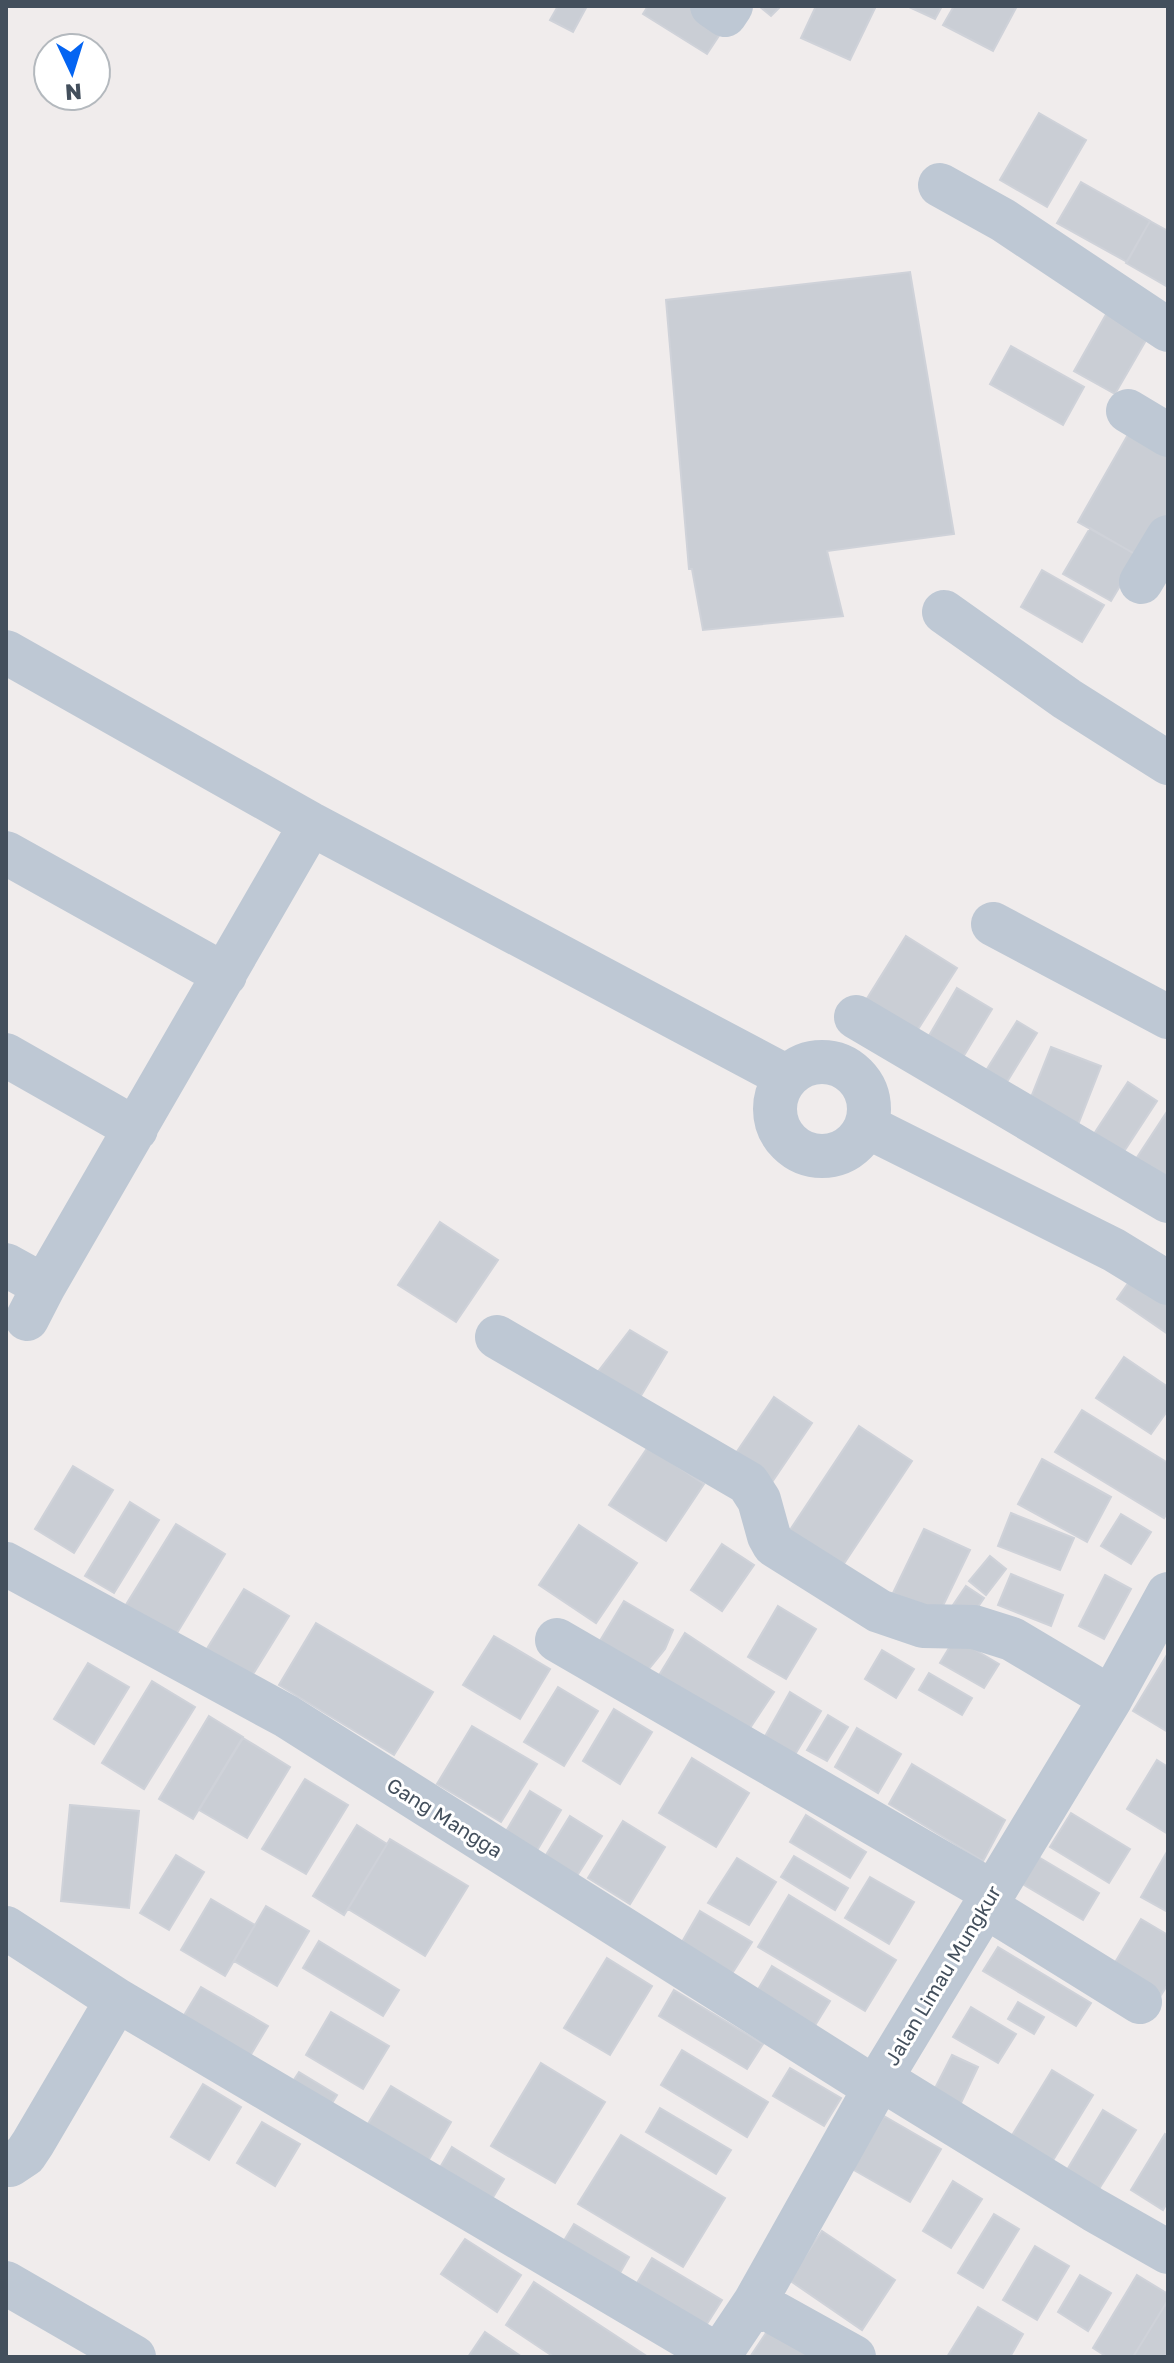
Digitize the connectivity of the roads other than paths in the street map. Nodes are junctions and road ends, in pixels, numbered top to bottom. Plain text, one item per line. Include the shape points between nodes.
1 (712, 6) edge
2 (731, 6) edge
3 (940, 185) dead end
4 (1168, 330) edge
5 (1128, 411) dead end
6 (1168, 435) edge
7 (1168, 537) edge
8 (1141, 582) dead end
9 (944, 612) dead end
10 (6, 652) edge
11 (1168, 763) edge
12 (311, 824) junction
13 (6, 853) edge
14 (993, 924) dead end
15 (225, 975) junction
16 (856, 1017) dead end
17 (1168, 1017) edge
18 (6, 1055) edge
19 (787, 1077) junction
20 (866, 1126) junction
21 (136, 1129) junction
22 (1168, 1201) edge
23 (6, 1265) edge
24 (1168, 1283) edge
25 (497, 1337) dead end
26 (6, 1564) edge
27 (1168, 1595) edge
28 (557, 1640) dead end
29 (1111, 1698) junction
30 (988, 1899) junction
31 (6, 1928) edge
32 (117, 2000) junction
33 (1140, 2002) dead end
34 (878, 2083) junction
35 (6, 2165) edge
36 (1168, 2252) edge
37 (6, 2283) edge
38 (755, 2302) junction
39 (719, 2356) edge
40 (134, 2357) edge
41 (854, 2357) edge

1 - 2 street via 725,15
3 - 4 street via 1003,220
5 - 6 street
7 - 8 street
9 - 11 street
10 - 12 street
12 - 15 street
12 - 19 street
13 - 15 street
14 - 17 street
15 - 21 street
16 - 22 street
18 - 21 street
19 - 20 street via 816,1062 847,1068 868,1094
19 - 20 street via 778,1090 775,1115 784,1138 796,1149 812,1155 845,1150
20 - 24 street via 1114,1250
21 - 23 street via 36,1303
25 - 29 street via 748,1483 774,1545 879,1611 923,1626 974,1627 1012,1639
26 - 34 street, Gang Mangga via 286,1716
27 - 29 street, Jalan Limau Mungkur
28 - 30 street
29 - 30 street, Jalan Limau Mungkur
30 - 33 street
30 - 34 street, Jalan Limau Mungkur
31 - 32 street
32 - 35 street via 25,2155
32 - 39 street
34 - 36 street, Gang Mangga
34 - 38 street, Jalan Limau Mungkur
37 - 40 street
38 - 39 street, Jalan Limau Mungkur
38 - 41 street

